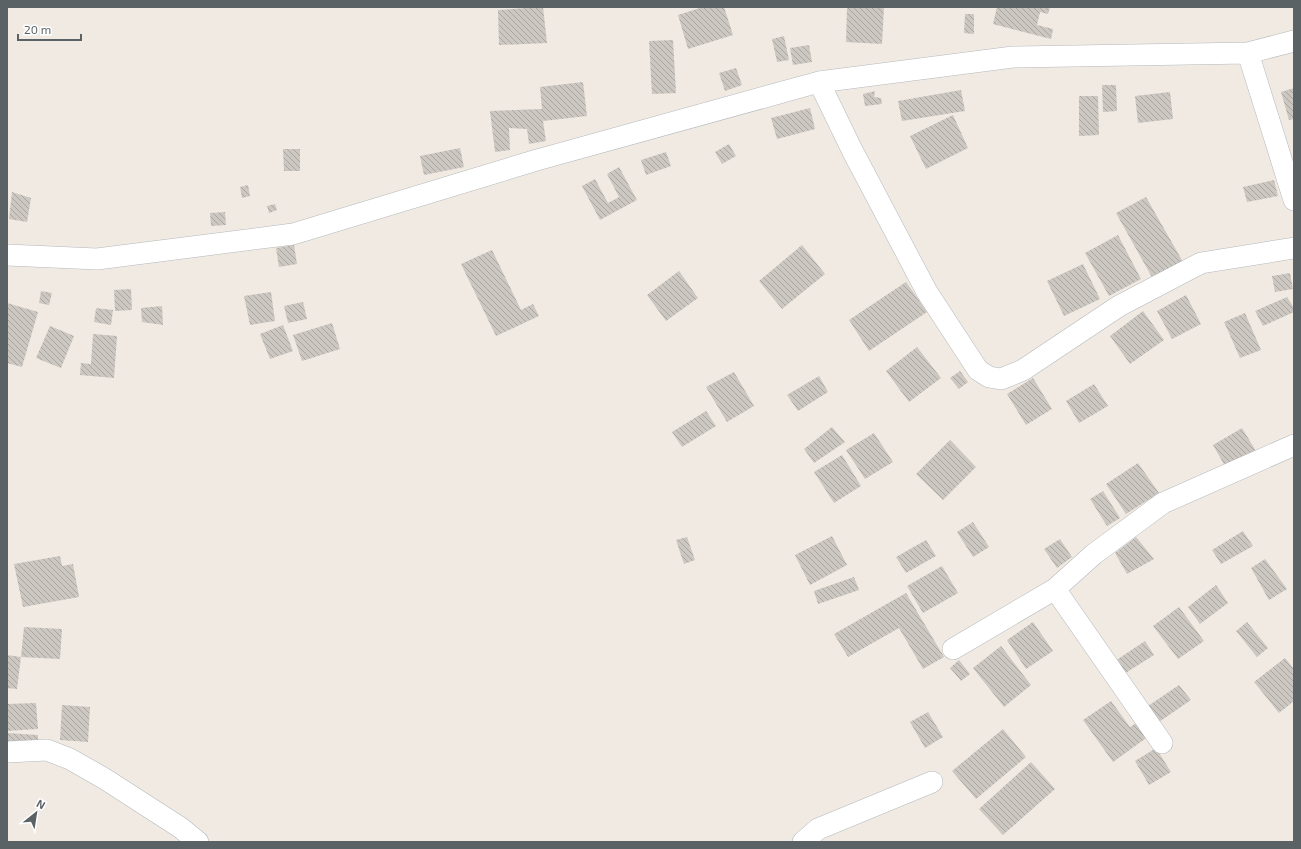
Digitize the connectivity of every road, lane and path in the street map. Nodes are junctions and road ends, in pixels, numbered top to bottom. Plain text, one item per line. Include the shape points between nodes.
1 (1294, 41) edge
2 (1248, 53) junction
3 (819, 82) junction
4 (1294, 200) edge
5 (1294, 248) edge
6 (7, 255) edge
7 (1294, 445) edge
8 (1055, 589) junction
9 (953, 649) dead end
10 (1162, 743) dead end
11 (7, 752) edge
12 (932, 782) dead end
13 (198, 842) edge
14 (803, 842) edge

1 - 2 street
2 - 3 street via 1013,57
2 - 4 street
3 - 5 street via 927,292 978,370 989,376 1001,379 1023,370 1119,306 1201,263
3 - 6 street via 537,160 293,234 97,259
7 - 8 street via 1162,503 1094,554
8 - 9 street
8 - 10 street
11 - 13 street via 47,750 70,760 105,779 175,824
12 - 14 street via 818,829

